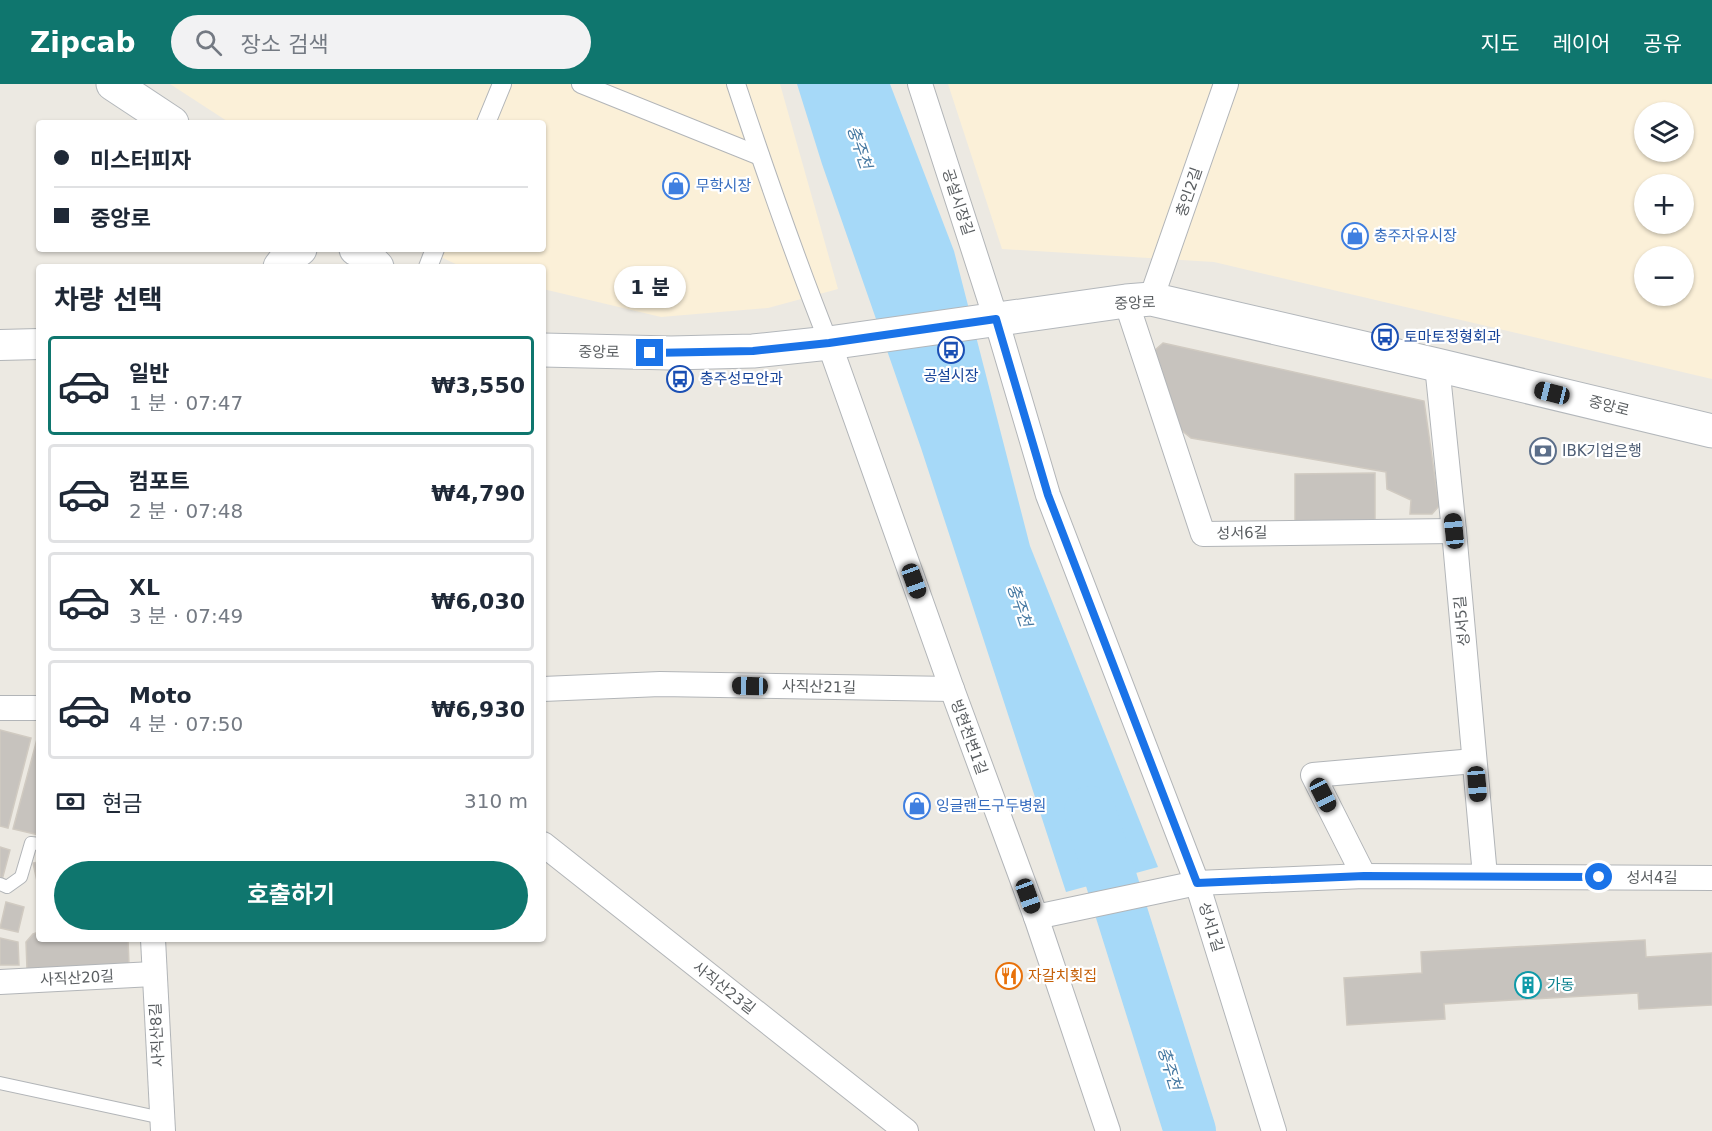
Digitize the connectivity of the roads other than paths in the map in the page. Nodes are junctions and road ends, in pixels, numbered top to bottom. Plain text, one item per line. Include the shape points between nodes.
1 (113, 84) edge
2 (502, 84) edge
3 (581, 84) edge
4 (736, 84) edge
5 (920, 84) edge
6 (1226, 84) edge
7 (167, 120) edge
8 (487, 120) edge
9 (760, 156) junction
10 (296, 252) edge
11 (282, 264) edge
12 (1139, 300) junction
13 (987, 320) junction
14 (841, 341) junction
15 (36, 344) edge
16 (0, 345) edge
17 (546, 350) edge
18 (1437, 365) junction
19 (1712, 431) edge
20 (1454, 531) junction
21 (546, 689) edge
22 (952, 689) junction
23 (0, 708) edge
24 (36, 708) edge
25 (1474, 761) junction
26 (36, 844) edge
27 (546, 846) edge
28 (1364, 876) junction
29 (1485, 876) junction
30 (1712, 878) edge
31 (1197, 883) junction
32 (0, 884) edge
33 (1036, 917) junction
34 (153, 942) edge
35 (153, 974) junction
36 (0, 982) edge
37 (0, 1083) edge
38 (163, 1124) edge
39 (906, 1131) edge
40 (1108, 1131) edge
41 (1274, 1131) edge

1 - 7 main road
2 - 8 street
3 - 9 street
4 - 9 street
5 - 13 street, 공설시장길
6 - 12 street, 충인2길
9 - 14 street via 811,297
10 - 11 main road
12 - 13 main road, 중앙로
12 - 18 main road, 중앙로
12 - 20 street, 성서6길 via 1203,534
13 - 14 main road, 중앙로
13 - 31 street, 성서1길 via 1048,495
14 - 17 main road, 중앙로 via 753,351
14 - 22 street, 빙현천변1길
15 - 16 street
18 - 19 main road, 중앙로
18 - 20 street, 성서5길
20 - 25 street, 성서5길
21 - 22 street, 사직산21길 via 660,684
22 - 33 street, 빙현천변1길
23 - 24 street
25 - 28 street via 1312,775
25 - 29 street, 성서5길
26 - 32 lane via 31,843 21,877 7,887
27 - 39 street, 사직산23길
28 - 29 street, 성서4길
28 - 31 street, 성서4길
29 - 30 street, 성서4길
31 - 33 street, 성서4길
31 - 41 street, 성서1길
33 - 40 street, 빙현천변1길
34 - 35 street, 사직산8길
35 - 36 street, 사직산20길
35 - 38 street, 사직산8길
37 - 38 lane

